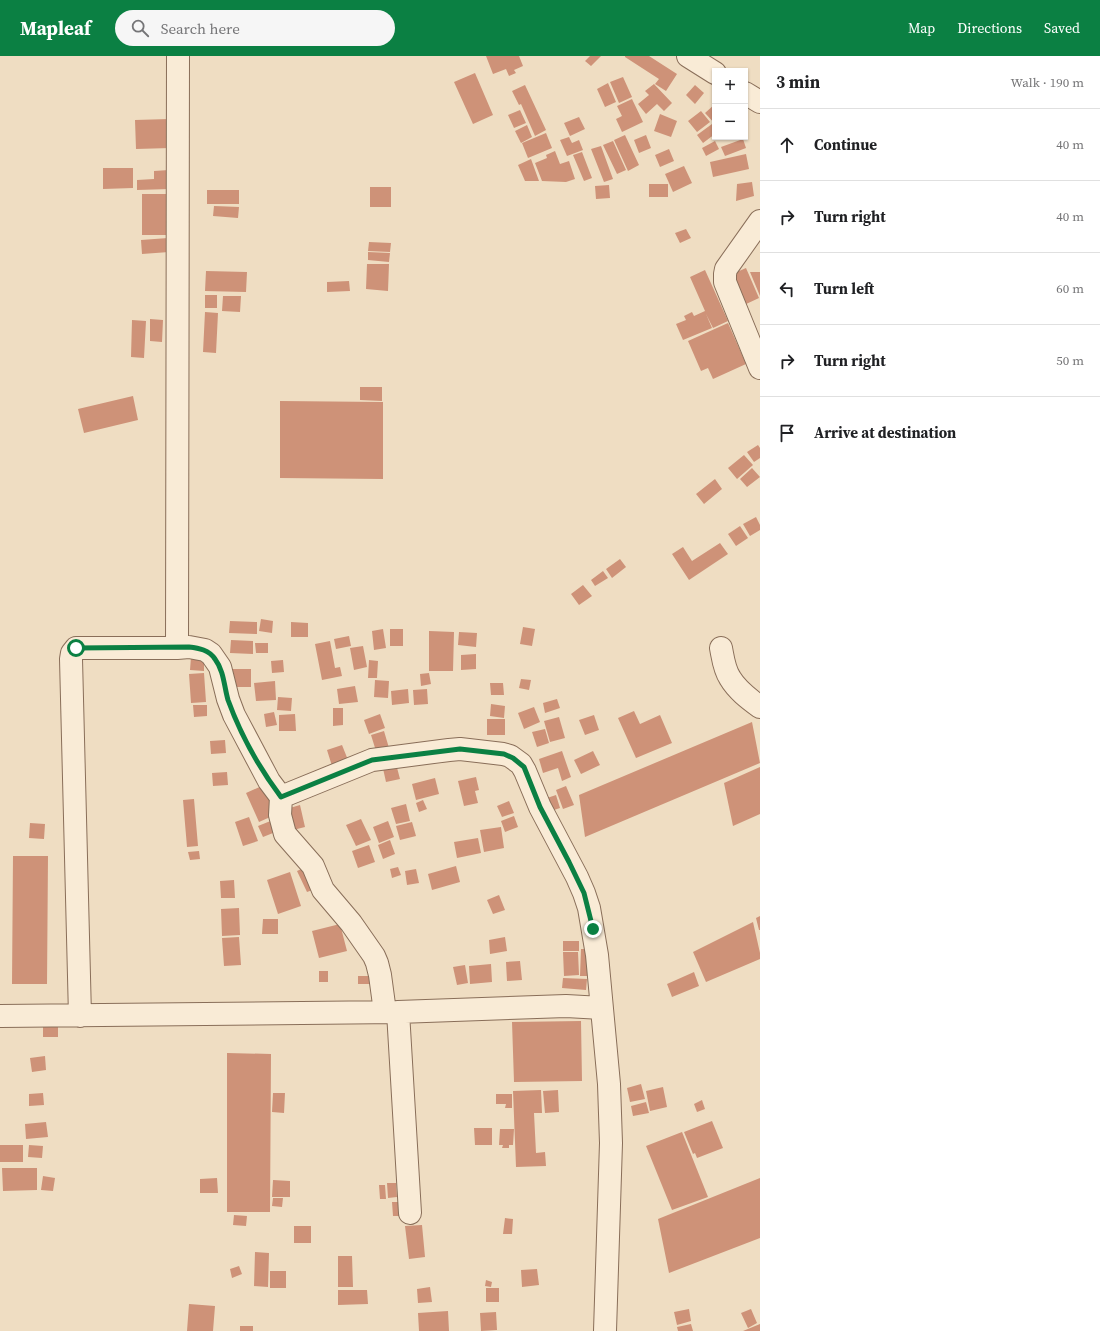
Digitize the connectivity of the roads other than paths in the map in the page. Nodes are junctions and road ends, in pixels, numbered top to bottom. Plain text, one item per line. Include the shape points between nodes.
1 (178, 56) edge
2 (688, 56) edge
3 (712, 71) edge
4 (748, 95) edge
5 (760, 102) edge
6 (760, 221) edge
7 (760, 368) edge
8 (177, 648) junction
9 (721, 648) dead end
10 (760, 707) edge
11 (281, 797) junction
12 (602, 1008) junction
13 (391, 1012) junction
14 (0, 1016) edge
15 (80, 1016) junction
16 (410, 1213) dead end
17 (605, 1331) edge

1 - 8 street
2 - 3 street
4 - 5 street
6 - 7 street via 726,269 724,278
8 - 11 street via 199,648 215,659 220,667 234,715 262,770
8 - 15 street via 76,648 72,653
9 - 10 street via 730,678 742,693
11 - 12 street via 372,760 460,749 504,754 513,758 524,767 540,807 584,893 597,955
11 - 13 street via 280,815 285,834 313,866 324,890 374,956
12 - 13 street via 566,1006
12 - 17 street via 611,1143
13 - 15 street
13 - 16 street
14 - 15 street

